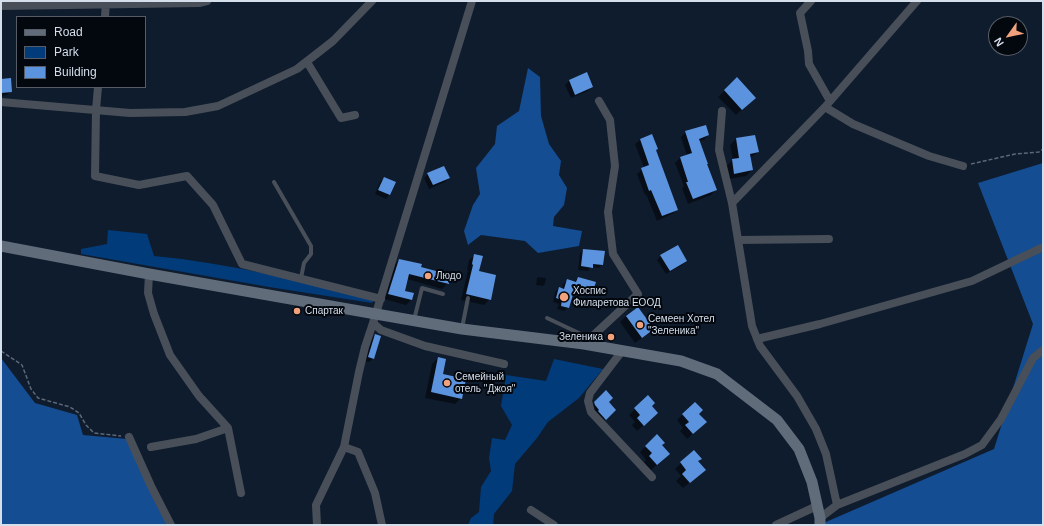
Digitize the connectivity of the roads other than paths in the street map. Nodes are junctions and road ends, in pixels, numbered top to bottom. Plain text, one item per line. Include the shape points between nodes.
1 (207, 1) edge
2 (372, 1) edge
3 (472, 1) edge
4 (811, 1) edge
5 (917, 1) edge
6 (106, 3) edge
7 (1, 6) edge
8 (105, 16) edge
9 (306, 62) junction
10 (98, 88) edge
11 (599, 101) dead end
12 (1, 102) edge
13 (828, 104) junction
14 (96, 110) junction
15 (722, 111) dead end
16 (355, 115) dead end
17 (963, 166) road end
18 (274, 182) dead end
19 (732, 203) junction
20 (738, 240) junction
21 (829, 240) dead end
22 (1, 246) edge
23 (1043, 247) edge
24 (149, 274) junction
25 (302, 278) junction
26 (443, 294) dead end
27 (468, 298) dead end
28 (380, 299) junction
29 (375, 318) junction
30 (547, 318) dead end
31 (414, 320) junction
32 (462, 329) junction
33 (757, 339) junction
34 (584, 344) junction
35 (622, 350) junction
36 (1043, 350) edge
37 (504, 364) dead end
38 (228, 428) junction
39 (129, 437) road end
40 (151, 447) dead end
41 (344, 447) junction
42 (652, 477) dead end
43 (241, 493) dead end
44 (837, 505) junction
45 (817, 506) junction
46 (531, 510) dead end
47 (820, 521) edge
48 (171, 525) edge
49 (317, 525) edge
50 (382, 525) edge
51 (554, 525) edge
52 (776, 525) edge

1 - 6 street
2 - 9 street via 333,41
3 - 28 street
4 - 13 street via 800,13 809,64
5 - 13 street
6 - 7 street
6 - 8 street
9 - 14 street via 297,69 218,106 184,112 130,113
9 - 16 street via 341,118
10 - 14 street
11 - 34 street via 610,120 615,166 608,212 613,254 638,294
12 - 14 street
13 - 17 street via 853,124 929,156
13 - 19 street
14 - 25 street via 95,176 139,185 186,176 213,205 242,264
15 - 19 street via 719,150
18 - 25 lane via 311,246 311,254 304,263
19 - 20 street
20 - 21 street
20 - 33 street via 752,326
22 - 24 main road
23 - 33 street via 972,281
24 - 29 main road
24 - 38 street via 148,293 170,355 199,396
25 - 28 street
26 - 31 lane via 422,288
27 - 32 lane
28 - 29 street
29 - 31 main road
29 - 37 street via 381,330 425,346
29 - 41 street via 364,347
30 - 34 lane via 581,334
31 - 32 main road
32 - 34 main road
33 - 44 street via 797,396 816,429 826,454
34 - 35 main road
35 - 42 street via 590,393 588,401 591,412
35 - 45 main road via 681,361 717,374 777,420 799,449 812,482
36 - 44 street via 1033,358 1001,419 982,445
38 - 40 street via 196,439
38 - 43 street
39 - 48 street
41 - 49 street via 316,505
41 - 50 street via 358,452 374,493
44 - 47 street
45 - 47 main road
45 - 52 street
46 - 51 street

